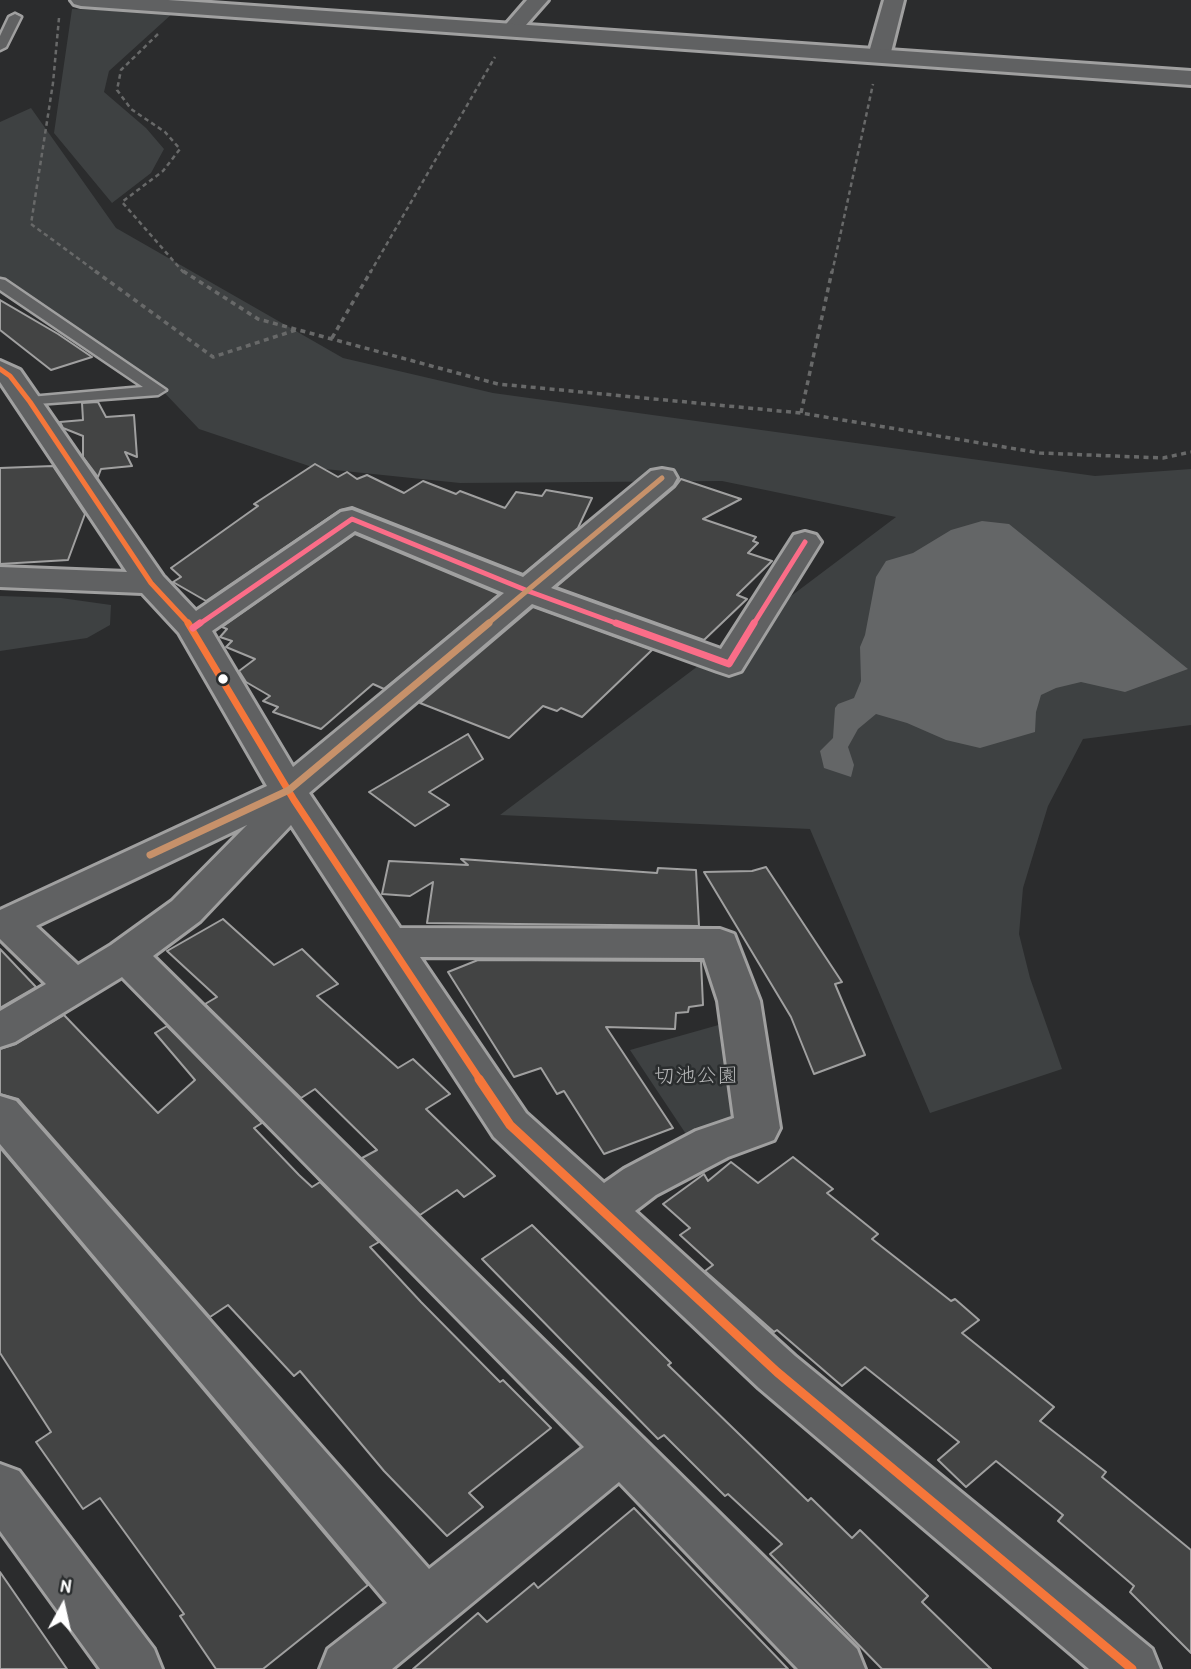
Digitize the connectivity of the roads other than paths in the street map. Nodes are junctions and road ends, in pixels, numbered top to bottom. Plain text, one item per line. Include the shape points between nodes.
1 (81, 0) edge
2 (538, 0) edge
3 (894, 0) edge
4 (118, 1) edge
5 (15, 17) dead end
6 (511, 30) junction
7 (0, 47) edge
8 (879, 56) junction
9 (1191, 78) edge
10 (0, 283) edge
11 (0, 369) edge
12 (15, 403) edge
13 (662, 478) dead end
14 (804, 542) dead end
15 (0, 577) edge
16 (150, 583) junction
17 (528, 591) junction
18 (193, 628) junction
19 (291, 795) junction
20 (390, 942) junction
21 (127, 956) junction
22 (75, 987) junction
23 (0, 1031) edge
24 (0, 1113) edge
25 (601, 1211) junction
26 (621, 1449) junction
27 (0, 1488) edge
28 (425, 1606) junction
29 (134, 1669) edge
30 (348, 1669) edge
31 (837, 1669) edge
32 (1132, 1669) edge

1 - 4 street
2 - 6 street
3 - 8 street
4 - 6 street
5 - 7 lane
6 - 8 street
8 - 9 street
10 - 12 lane via 158,390
11 - 12 street via 10,376
12 - 16 street
13 - 17 street
14 - 17 street via 729,664
15 - 16 street
16 - 18 street
17 - 18 street via 352,519
17 - 19 street
18 - 19 street
19 - 20 street
19 - 21 street via 186,911
19 - 22 street via 8,923
20 - 25 street via 510,1125
20 - 25 street via 720,944 739,1001 758,1128 712,1144 640,1182
21 - 22 street
21 - 26 street
22 - 23 street
24 - 28 street
25 - 32 street via 777,1372
26 - 28 street
26 - 31 street
27 - 29 street
28 - 30 street

